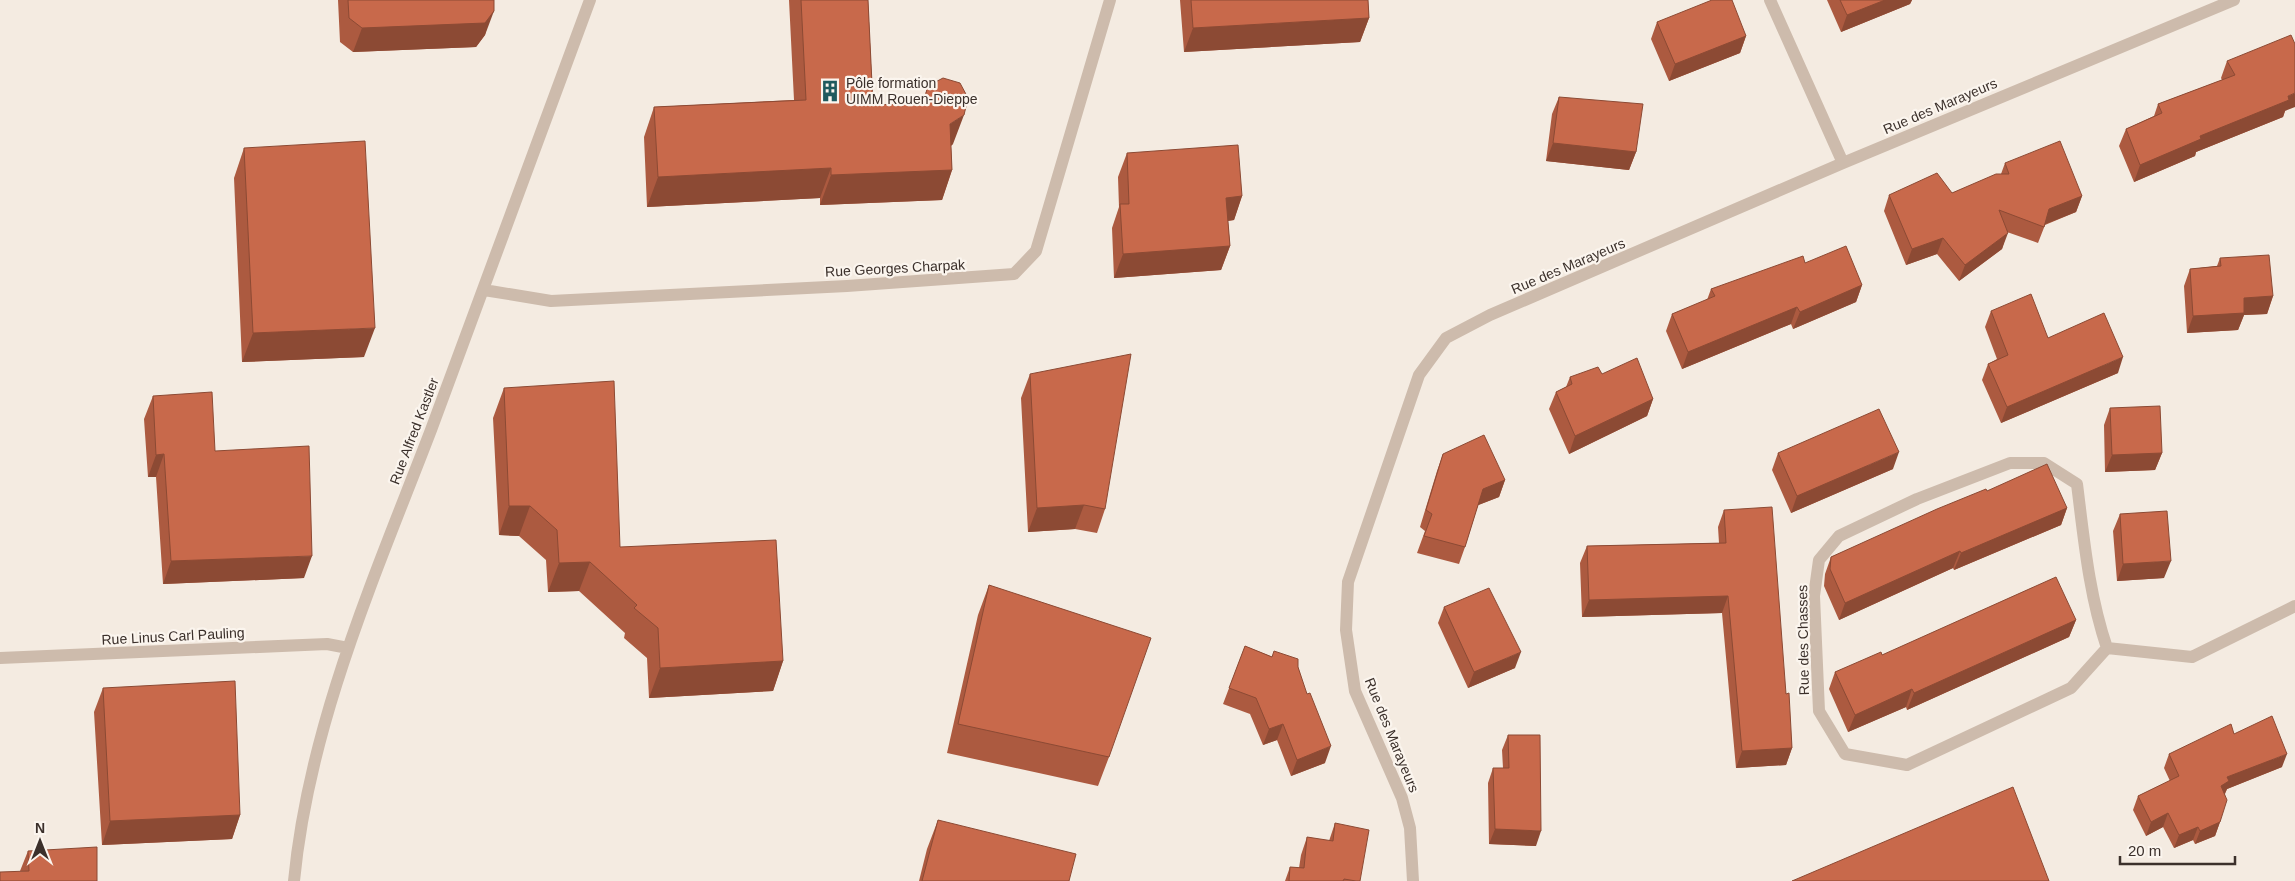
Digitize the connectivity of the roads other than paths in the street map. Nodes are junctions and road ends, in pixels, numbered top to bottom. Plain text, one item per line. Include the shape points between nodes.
1 (590, 0) edge
2 (1110, 0) edge
3 (1770, 0) edge
4 (2234, 0) edge
5 (1843, 163) junction
6 (484, 290) junction
7 (2295, 606) edge
8 (348, 648) junction
9 (2107, 648) junction
10 (0, 658) edge
11 (294, 881) edge
12 (1413, 881) edge

1 - 6 street, Rue Alfred Kastler
2 - 6 street, Rue Georges Charpak via 1036,250 1014,274 551,301
3 - 5 street
4 - 5 street, Rue des Marayeurs
5 - 12 street, Rue des Marayeurs via 1490,315 1446,338 1419,375 1348,582 1346,630 1355,691 1404,805 1410,828
6 - 8 street, Rue Alfred Kastler
7 - 9 street via 2192,657
8 - 10 street, Rue Linus Carl Pauling via 327,644
8 - 11 street, Rue Alfred Kastler via 307,790
9 - 9 street, Rue des Chasses via 2091,590 2077,484 2044,463 2010,463 1917,499 1839,536 1819,560 1814,596 1820,711 1845,754 1907,765 2071,688

